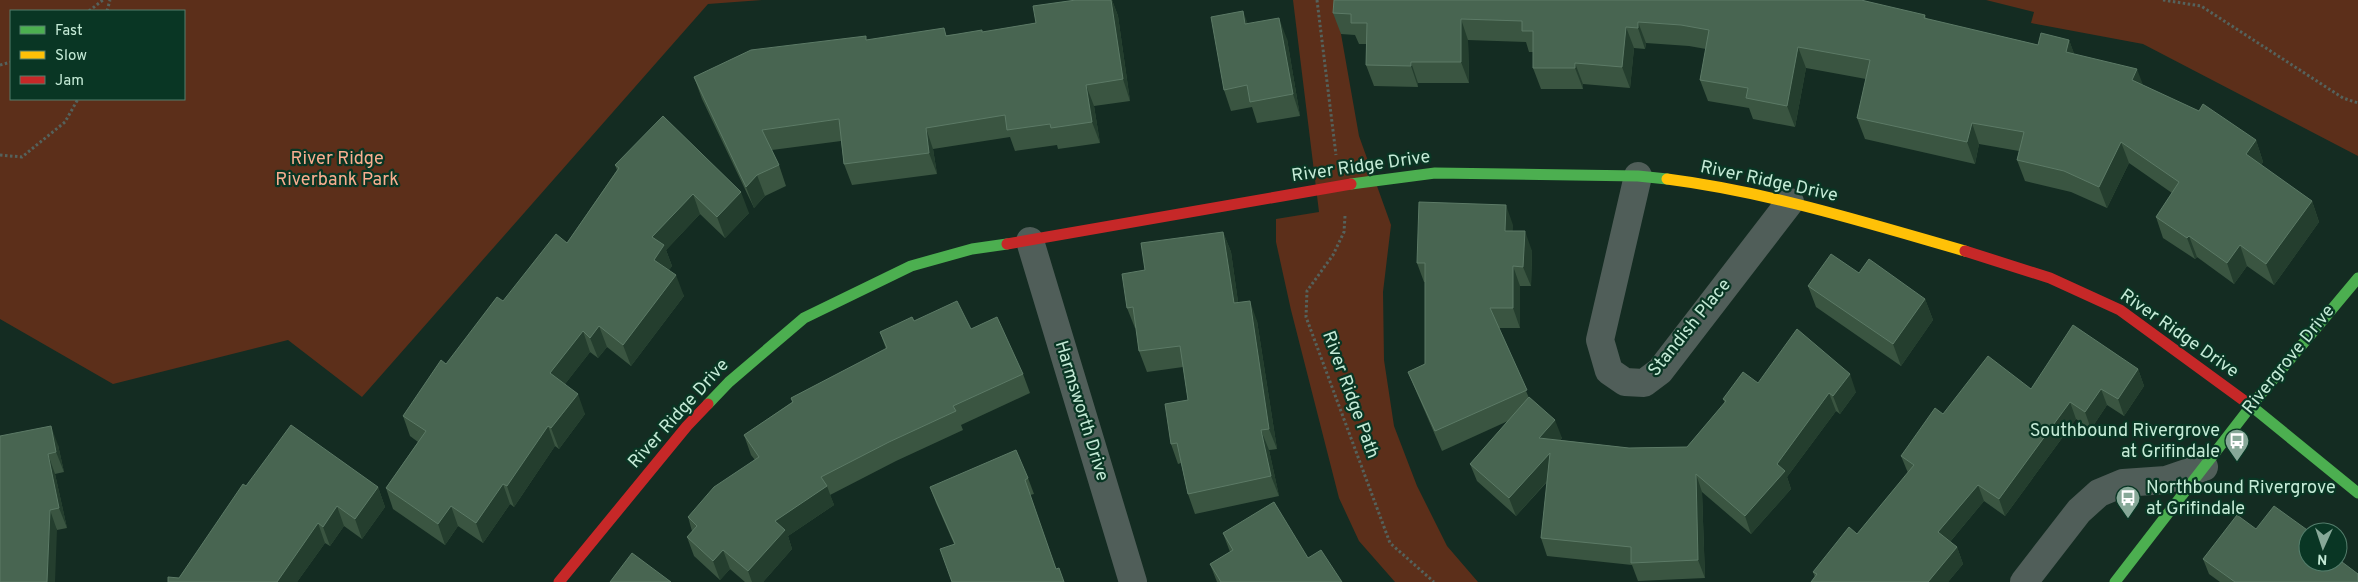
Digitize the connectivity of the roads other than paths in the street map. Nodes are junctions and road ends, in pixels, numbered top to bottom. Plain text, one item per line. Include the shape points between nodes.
1 (1638, 176) junction
2 (1790, 202) junction
3 (1030, 241) junction
4 (2358, 278) edge
5 (2251, 406) junction
6 (2204, 467) junction
7 (2358, 493) edge
8 (559, 582) edge
9 (1133, 582) edge
10 (2024, 582) edge
11 (2115, 582) edge

1 - 2 street, River Ridge Drive via 1713,186
1 - 2 street, Standish Place via 1600,340 1609,371 1625,382 1644,383 1660,371
1 - 3 street, River Ridge Drive via 1435,173 1350,184
2 - 5 street, River Ridge Drive via 1985,256 2050,278 2120,310
3 - 8 street, River Ridge Drive via 972,249 911,266 804,318 729,382 687,426
3 - 9 street, Harmsworth Drive
4 - 5 street, Rivergrove Drive
5 - 6 street, Rivergrove Drive
5 - 7 street, River Ridge Drive
6 - 10 street via 2166,480 2123,483 2099,493 2079,511
6 - 11 street, Rivergrove Drive

